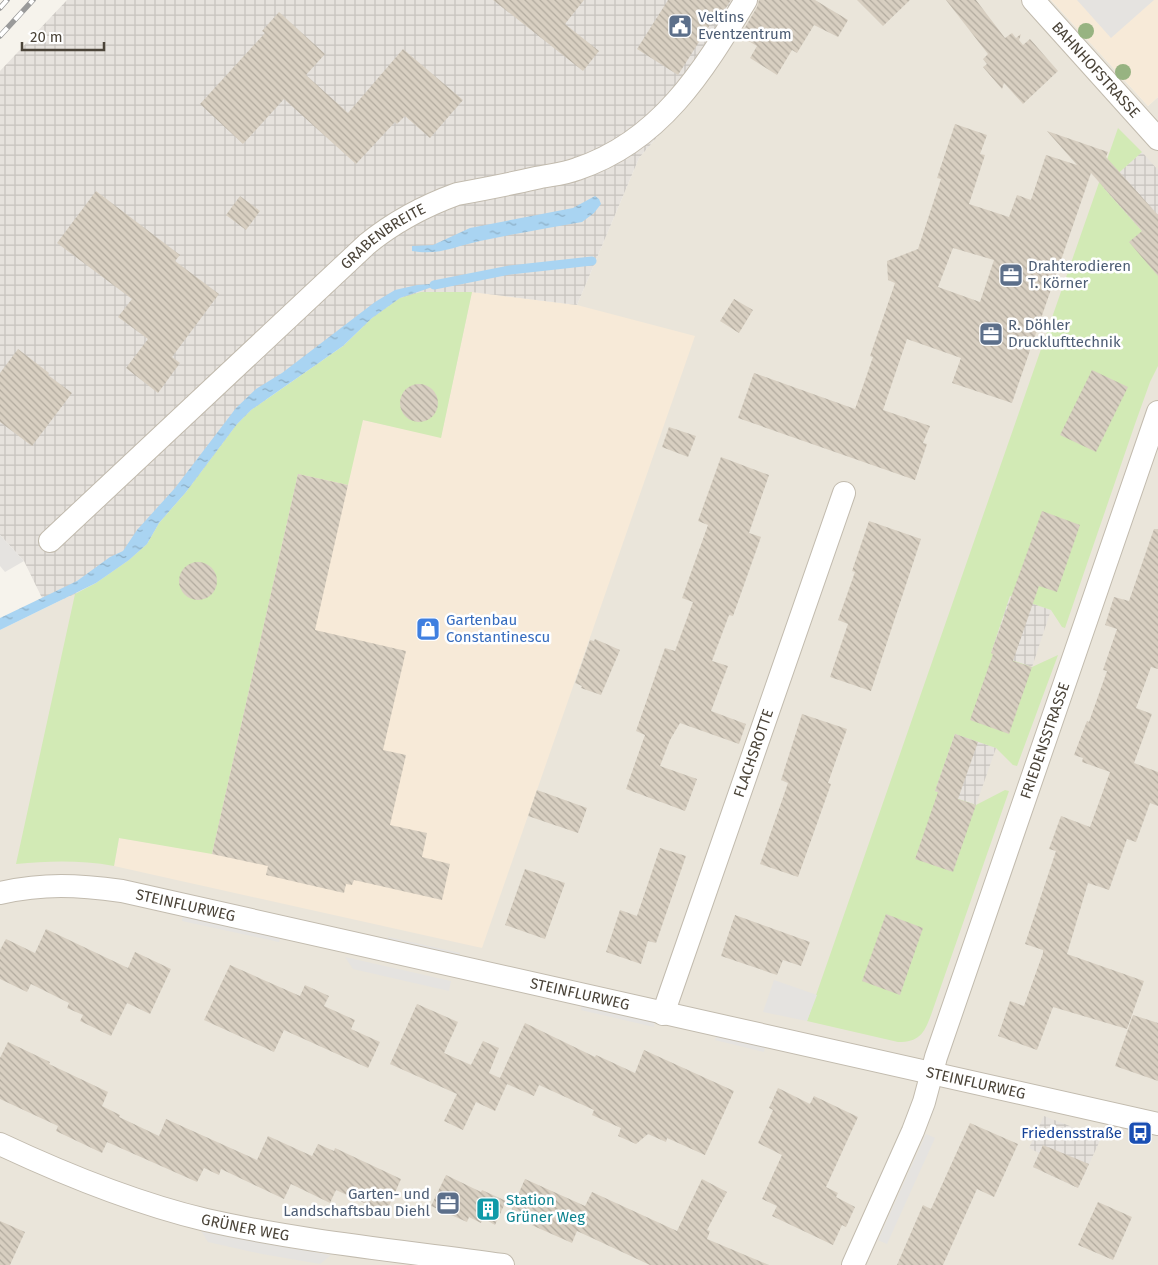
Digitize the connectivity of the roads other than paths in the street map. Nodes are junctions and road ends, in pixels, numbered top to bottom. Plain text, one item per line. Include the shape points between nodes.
1 (746, 0) edge
2 (1033, 0) edge
3 (1158, 139) edge
4 (1158, 412) edge
5 (844, 493) dead end
6 (50, 540) dead end
7 (0, 893) edge
8 (663, 1014) junction
9 (932, 1073) junction
10 (1158, 1124) edge
11 (0, 1144) edge
12 (503, 1265) edge
13 (853, 1265) edge

1 - 6 street, GRABENBREITE via 688,88 639,136 618,151 576,170 458,194 394,223 367,244
2 - 3 street, BAHNHOFSTRASSE
4 - 9 street, FRIEDENSSTRASSE
5 - 8 street, FLACHSROTTE
7 - 8 street, STEINFLURWEG via 50,885 122,891
8 - 9 street, STEINFLURWEG
9 - 10 street, STEINFLURWEG
9 - 13 street, FRIEDENSSTRASSE via 913,1131
11 - 12 street, GRÜNER WEG via 92,1184 204,1219 266,1232

